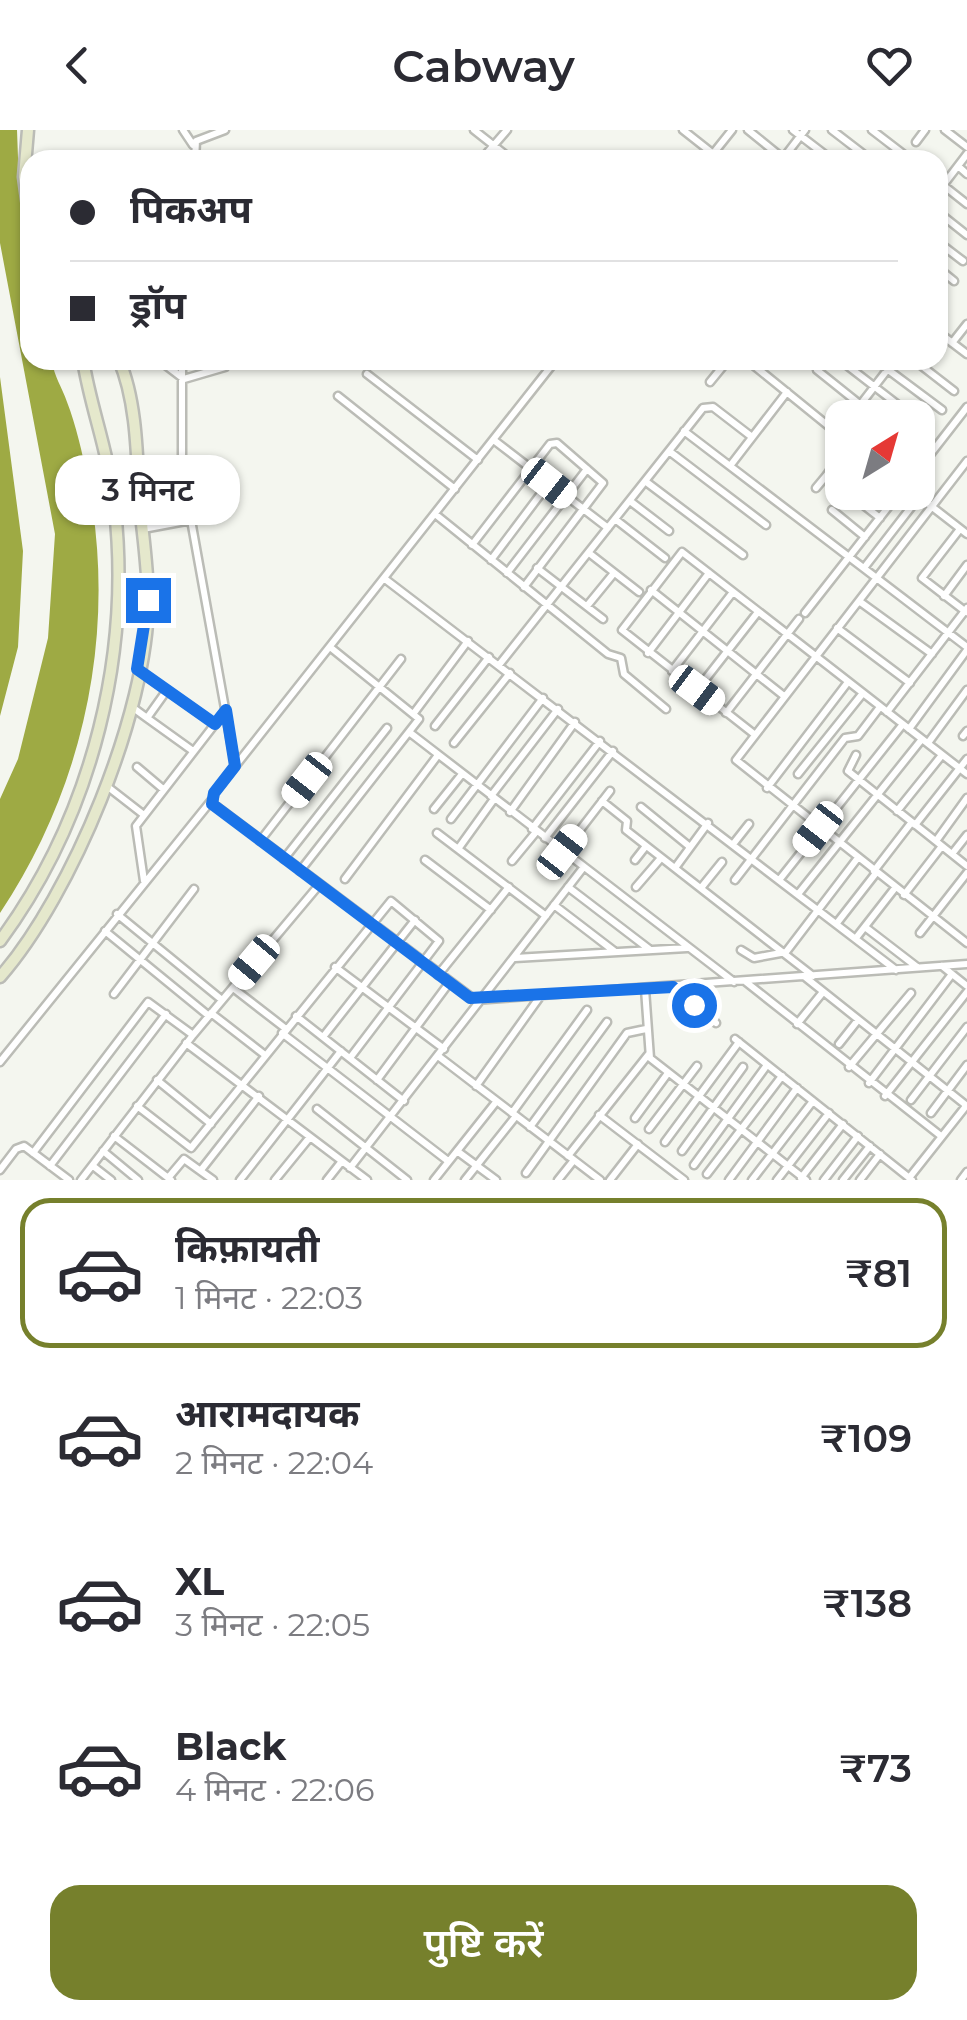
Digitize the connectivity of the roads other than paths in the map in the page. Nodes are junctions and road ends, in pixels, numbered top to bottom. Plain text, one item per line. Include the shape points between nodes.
1 (183, 130) edge
2 (226, 130) edge
3 (474, 130) edge
4 (507, 130) edge
5 (683, 130) edge
6 (732, 130) edge
7 (748, 130) edge
8 (794, 130) edge
9 (832, 130) edge
10 (872, 130) edge
11 (925, 130) edge
12 (945, 130) edge
13 (758, 133) edge
14 (803, 133) edge
15 (916, 142) dead end
16 (193, 144) junction
17 (494, 146) junction
18 (194, 150) edge
19 (491, 150) edge
20 (499, 150) edge
21 (704, 150) edge
22 (716, 150) edge
23 (853, 150) edge
24 (898, 150) edge
25 (967, 151) edge
26 (958, 166) junction
27 (967, 174) edge
28 (948, 177) edge
29 (948, 250) edge
30 (962, 261) dead end
31 (948, 276) edge
32 (954, 281) dead end
33 (967, 324) edge
34 (948, 340) edge
35 (952, 343) junction
36 (967, 354) edge
37 (85, 370) edge
38 (122, 370) edge
39 (172, 370) edge
40 (183, 370) edge
41 (215, 370) edge
42 (548, 370) edge
43 (720, 370) edge
44 (760, 370) edge
45 (817, 370) dead end
46 (853, 370) edge
47 (887, 370) joint
48 (927, 370) edge
49 (367, 374) dead end
50 (184, 379) junction
51 (710, 382) dead end
52 (874, 386) junction
53 (954, 391) dead end
54 (787, 392) junction
55 (338, 396) dead end
56 (855, 400) edge
57 (863, 400) edge
58 (892, 400) edge
59 (967, 407) edge
60 (942, 410) dead end
61 (825, 420) edge
62 (684, 432) junction
63 (752, 436) junction
64 (494, 441) junction
65 (935, 448) edge
66 (669, 451) junction
67 (478, 460) junction
68 (967, 461) edge
69 (730, 466) junction
70 (587, 468) junction
71 (531, 469) junction
72 (825, 477) edge
73 (646, 481) junction
74 (549, 483) junction
75 (816, 488) dead end
76 (454, 489) junction
77 (566, 496) junction
78 (630, 500) junction
79 (935, 502) edge
80 (935, 508) edge
81 (584, 510) junction
82 (832, 510) dead end
83 (870, 510) edge
84 (886, 510) edge
85 (905, 510) edge
86 (929, 510) edge
87 (434, 514) junction
88 (880, 518) junction
89 (615, 519) junction
90 (191, 520) junction
91 (766, 525) dead end
92 (608, 528) junction
93 (143, 529) junction
94 (669, 530) dead end
95 (964, 531) edge
96 (865, 537) junction
97 (472, 545) junction
98 (588, 553) junction
99 (743, 555) dead end
100 (850, 556) junction
101 (665, 558) dead end
102 (491, 560) junction
103 (967, 565) edge
104 (538, 568) junction
105 (864, 568) junction
106 (709, 573) junction
107 (507, 574) junction
108 (614, 574) junction
109 (876, 578) junction
110 (385, 579) junction
111 (562, 586) junction
112 (524, 587) junction
113 (651, 590) junction
114 (639, 592) dead end
115 (733, 592) junction
116 (944, 596) junction
117 (859, 600) junction
118 (547, 605) junction
119 (587, 606) junction
120 (966, 611) edge
121 (680, 612) junction
122 (758, 612) junction
123 (603, 619) dead end
124 (837, 628) junction
125 (702, 631) junction
126 (949, 633) junction
127 (787, 634) junction
128 (468, 641) junction
129 (330, 647) junction
130 (967, 648) edge
131 (728, 651) junction
132 (648, 653) junction
133 (932, 654) junction
134 (489, 657) junction
135 (815, 657) junction
136 (400, 660) dead end
137 (500, 665) junction
138 (137, 669) junction
139 (672, 671) junction
140 (510, 673) junction
141 (756, 674) junction
142 (848, 682) junction
143 (910, 683) junction
144 (380, 686) junction
145 (167, 690) junction
146 (697, 690) junction
147 (967, 690) edge
148 (863, 694) junction
149 (784, 696) junction
150 (543, 698) junction
151 (130, 705) junction
152 (558, 709) junction
153 (666, 709) dead end
154 (884, 709) junction
155 (226, 710) junction
156 (726, 712) junction
157 (414, 713) junction
158 (147, 718) junction
159 (575, 722) junction
160 (215, 724) junction
161 (436, 726) dead end
162 (906, 726) junction
163 (387, 728) dead end
164 (409, 732) junction
165 (754, 734) junction
166 (600, 741) junction
167 (925, 741) junction
168 (454, 743) dead end
169 (193, 751) junction
170 (613, 751) junction
171 (438, 755) junction
172 (856, 755) dead end
173 (942, 755) junction
174 (967, 760) edge
175 (235, 766) junction
176 (137, 767) dead end
177 (963, 771) edge
178 (462, 774) junction
179 (798, 774) dead end
180 (859, 780) junction
181 (477, 786) junction
182 (108, 787) junction
183 (766, 788) junction
184 (163, 789) junction
185 (610, 792) dead end
186 (879, 796) junction
187 (492, 798) junction
188 (967, 798) edge
189 (211, 801) junction
190 (602, 802) junction
191 (640, 807) dead end
192 (790, 807) junction
193 (434, 810) dead end
194 (896, 811) junction
195 (510, 812) junction
196 (144, 815) junction
197 (451, 819) dead end
198 (708, 823) junction
199 (748, 824) dead end
200 (913, 824) junction
201 (818, 829) junction
202 (534, 830) junction
203 (436, 833) dead end
204 (967, 835) edge
205 (545, 838) junction
206 (260, 841) junction
207 (734, 843) junction
208 (839, 844) junction
209 (939, 844) junction
210 (646, 846) junction
211 (690, 847) junction
212 (458, 849) junction
213 (562, 852) junction
214 (952, 854) junction
215 (752, 857) junction
216 (661, 858) junction
217 (284, 859) junction
218 (857, 859) junction
219 (425, 860) dead end
220 (636, 860) dead end
221 (512, 861) dead end
222 (722, 862) dead end
223 (583, 868) junction
224 (674, 868) junction
225 (967, 870) edge
226 (300, 871) junction
227 (875, 872) junction
228 (780, 879) junction
229 (345, 880) dead end
230 (735, 880) dead end
231 (144, 881) junction
232 (319, 886) junction
233 (568, 887) junction
234 (636, 887) dead end
235 (509, 888) junction
236 (702, 888) junction
237 (895, 888) junction
238 (194, 889) dead end
239 (798, 894) junction
240 (904, 895) junction
241 (554, 906) junction
242 (818, 909) junction
243 (491, 910) junction
244 (117, 914) junction
245 (546, 916) junction
246 (933, 916) junction
247 (415, 920) junction
248 (370, 922) junction
249 (837, 923) junction
250 (865, 927) junction
251 (104, 930) junction
252 (920, 933) dead end
253 (856, 938) junction
254 (965, 938) edge
255 (0, 942) edge
256 (152, 943) junction
257 (397, 943) junction
258 (689, 948) junction
259 (650, 950) junction
260 (742, 950) dead end
261 (615, 952) junction
262 (786, 952) junction
263 (513, 958) junction
264 (140, 960) junction
265 (423, 963) junction
266 (967, 964) edge
267 (942, 966) junction
268 (334, 967) junction
269 (918, 968) junction
270 (896, 970) junction
271 (952, 974) junction
272 (438, 975) junction
273 (809, 977) junction
274 (0, 978) edge
275 (735, 982) junction
276 (746, 982) junction
277 (449, 983) junction
278 (673, 987) junction
279 (233, 988) junction
280 (362, 988) junction
281 (645, 989) junction
282 (967, 989) edge
283 (823, 992) junction
284 (911, 993) dead end
285 (114, 994) dead end
286 (540, 997) junction
287 (222, 1000) junction
288 (480, 1001) junction
289 (389, 1008) junction
290 (587, 1010) dead end
291 (166, 1014) junction
292 (210, 1015) junction
293 (296, 1016) junction
294 (858, 1020) junction
295 (606, 1022) dead end
296 (716, 1023) dead end
297 (797, 1024) junction
298 (416, 1028) junction
299 (967, 1028) edge
300 (646, 1030) junction
301 (284, 1031) junction
302 (192, 1035) junction
303 (876, 1035) junction
304 (323, 1037) junction
305 (186, 1043) junction
306 (839, 1044) dead end
307 (894, 1049) junction
308 (341, 1051) junction
309 (441, 1052) junction
310 (265, 1055) junction
311 (648, 1055) junction
312 (350, 1058) junction
313 (0, 1062) edge
314 (913, 1064) junction
315 (767, 1065) junction
316 (967, 1065) edge
317 (697, 1066) dead end
318 (743, 1067) dead end
319 (850, 1067) junction
320 (327, 1068) junction
321 (668, 1074) junction
322 (782, 1076) junction
323 (930, 1076) junction
324 (157, 1080) junction
325 (377, 1080) junction
326 (869, 1082) junction
327 (242, 1084) junction
328 (682, 1085) junction
329 (476, 1086) junction
330 (797, 1088) junction
331 (948, 1091) junction
332 (259, 1096) junction
333 (886, 1096) junction
334 (698, 1097) junction
335 (404, 1100) junction
336 (910, 1100) dead end
337 (813, 1101) junction
338 (496, 1102) junction
339 (967, 1105) edge
340 (138, 1106) junction
341 (714, 1108) junction
342 (317, 1109) dead end
343 (828, 1113) junction
344 (931, 1113) dead end
345 (514, 1115) junction
346 (599, 1115) junction
347 (391, 1118) junction
348 (635, 1118) dead end
349 (287, 1119) junction
350 (728, 1119) junction
351 (211, 1124) junction
352 (842, 1124) junction
353 (530, 1127) junction
354 (649, 1130) dead end
355 (741, 1130) junction
356 (114, 1136) junction
357 (310, 1136) junction
358 (858, 1136) junction
359 (941, 1136) junction
360 (550, 1142) junction
361 (664, 1142) dead end
362 (758, 1142) junction
363 (638, 1144) junction
364 (870, 1146) junction
365 (366, 1148) junction
366 (103, 1151) junction
367 (457, 1151) junction
368 (682, 1151) dead end
369 (33, 1152) junction
370 (772, 1154) junction
371 (880, 1154) junction
372 (571, 1158) junction
373 (448, 1161) junction
374 (342, 1162) junction
375 (694, 1165) dead end
376 (50, 1166) junction
377 (93, 1166) junction
378 (477, 1166) junction
379 (788, 1166) junction
380 (350, 1168) junction
381 (0, 1169) edge
382 (200, 1170) junction
383 (967, 1172) edge
384 (526, 1173) dead end
385 (707, 1174) dead end
386 (673, 1177) edge
387 (595, 1178) edge
388 (170, 1179) edge
389 (365, 1179) edge
390 (494, 1179) edge
391 (802, 1179) edge
392 (909, 1179) edge
393 (69, 1180) edge
394 (81, 1180) edge
395 (111, 1180) edge
396 (138, 1180) edge
397 (213, 1180) edge
398 (240, 1180) edge
399 (275, 1180) edge
400 (327, 1180) edge
401 (407, 1180) edge
402 (434, 1180) edge
403 (465, 1180) edge
404 (558, 1180) edge
405 (610, 1180) edge
406 (684, 1180) edge
407 (729, 1180) edge
408 (752, 1180) edge
409 (777, 1180) edge
410 (824, 1180) edge
411 (844, 1180) edge
412 (860, 1180) edge
413 (961, 1180) edge

1 - 16 street
2 - 16 street
3 - 17 street
4 - 17 street
5 - 21 street
6 - 22 street
7 - 13 street
8 - 14 street
9 - 23 street
10 - 24 street
11 - 15 street
12 - 25 street
16 - 18 street
17 - 19 street
17 - 20 street
25 - 26 street
26 - 27 street
26 - 28 street
29 - 30 street
31 - 32 street
33 - 35 street
34 - 35 street
35 - 36 street
37 - 255 street via 114,498 118,640 79,792
38 - 93 street
39 - 50 street
40 - 50 street
41 - 50 street
42 - 64 street
43 - 51 street
44 - 54 street
45 - 56 street
46 - 52 street
47 - 52 street
47 - 60 street
48 - 53 street
49 - 67 street
50 - 90 street via 182,462
52 - 57 street
52 - 58 street
54 - 61 street
54 - 63 street
55 - 76 street
59 - 65 street
62 - 63 street via 707,405
62 - 66 street
62 - 69 street
63 - 69 street
64 - 67 street
64 - 71 street
66 - 73 street
66 - 91 street
67 - 76 street
68 - 79 street
69 - 100 street
70 - 71 street via 554,441
70 - 77 street
70 - 81 street via 603,483
71 - 74 street
71 - 97 street
72 - 75 street
73 - 78 street
73 - 99 street
74 - 77 street
74 - 102 street
76 - 87 street
77 - 81 street
77 - 107 street
78 - 89 street
78 - 94 street
80 - 95 street
81 - 92 street
81 - 104 street
82 - 96 street
83 - 88 street
84 - 88 street
85 - 105 street
86 - 109 street
87 - 97 street
87 - 110 street
88 - 96 street
89 - 92 street
89 - 101 street
90 - 93 street
90 - 155 street
92 - 98 street
93 - 138 street via 148,600
95 - 116 street via 922,578
96 - 100 street
97 - 102 street
98 - 108 street
98 - 111 street
100 - 105 street
100 - 127 street
102 - 107 street
103 - 116 street
104 - 111 street
104 - 112 street
105 - 109 street
106 - 113 street via 682,552
106 - 115 street
106 - 121 street
107 - 112 street
108 - 114 street
108 - 119 street
109 - 117 street
109 - 126 street
110 - 128 street
110 - 129 street
111 - 118 street
111 - 119 street
112 - 118 street
113 - 121 street
113 - 132 street via 622,630
115 - 122 street
115 - 125 street
116 - 120 street
117 - 124 street
117 - 133 street
118 - 137 street
118 - 153 street via 620,658 624,674
119 - 123 street
120 - 126 street
121 - 125 street
121 - 132 street
122 - 127 street
122 - 131 street
124 - 135 street
124 - 143 street
125 - 131 street
125 - 139 street
126 - 130 street
126 - 133 street
127 - 135 street
127 - 141 street
128 - 134 street
128 - 157 street
129 - 144 street
129 - 175 street
130 - 162 street
131 - 141 street
131 - 146 street
132 - 139 street
133 - 143 street
134 - 137 street
134 - 161 street
135 - 142 street
135 - 149 street
136 - 144 street
137 - 140 street
138 - 145 street
138 - 151 street
139 - 146 street
140 - 150 street
140 - 168 street
141 - 149 street
141 - 156 street
142 - 148 street
142 - 183 street
143 - 154 street
144 - 157 street
144 - 206 street
145 - 158 street
145 - 160 street
146 - 156 street
147 - 167 street
148 - 154 street
148 - 179 street
149 - 165 street
150 - 152 street
150 - 181 street
151 - 158 street
151 - 182 street
152 - 159 street
152 - 187 street
154 - 162 street
154 - 192 street via 859,735 845,738
155 - 160 street
155 - 175 street
156 - 165 street
157 - 164 street via 419,719
158 - 169 street
159 - 166 street
159 - 195 street
160 - 169 street
162 - 167 street
162 - 180 street
163 - 217 street
164 - 171 street
164 - 226 street
165 - 183 street via 736,764
166 - 170 street
166 - 202 street
167 - 173 street
167 - 186 street
169 - 184 street
170 - 198 street
170 - 205 street
171 - 178 street
171 - 229 street
172 - 180 street via 847,770
173 - 177 street
173 - 194 street
174 - 177 street
175 - 189 street
176 - 184 street
177 - 200 street
178 - 181 street
178 - 193 street
180 - 186 street
180 - 201 street
181 - 187 street
181 - 197 street
182 - 196 street
182 - 274 street via 44,913
183 - 192 street
184 - 196 street
185 - 190 street
186 - 194 street
186 - 208 street
187 - 195 street
187 - 212 street
188 - 209 street
189 - 206 street
189 - 231 street
190 - 210 street
190 - 213 street
191 - 211 street
192 - 201 street
192 - 215 street
194 - 200 street
195 - 202 street
196 - 231 street via 134,833
198 - 207 street
198 - 211 street
199 - 207 street
200 - 209 street
200 - 227 street
201 - 208 street
201 - 228 street
202 - 205 street
202 - 221 street
203 - 212 street
204 - 214 street
205 - 213 street
206 - 217 street
207 - 215 street
208 - 218 street
208 - 239 street
209 - 214 street
209 - 240 street
210 - 216 street
210 - 220 street
211 - 224 street
212 - 235 street
213 - 223 street
214 - 225 street
215 - 228 street
215 - 230 street
216 - 224 street
216 - 234 street
217 - 226 street
218 - 227 street
218 - 242 street
219 - 243 street
222 - 236 street
223 - 233 street
223 - 258 street
224 - 236 street
225 - 246 street
226 - 232 street
227 - 237 street
227 - 249 street
228 - 239 street
231 - 244 street
232 - 248 street
232 - 279 street
233 - 241 street
233 - 259 street
235 - 243 street
235 - 245 street
236 - 262 street
237 - 240 street
237 - 250 street
238 - 256 street
239 - 242 street
240 - 246 street
241 - 245 street
241 - 261 street
242 - 249 street
242 - 262 street
243 - 272 street
244 - 251 street
244 - 256 street
245 - 263 street
246 - 252 street
246 - 254 street
247 - 248 street via 390,901
247 - 257 street
247 - 265 street via 439,940
248 - 257 street
248 - 268 street
249 - 253 street
250 - 253 street
250 - 269 street
251 - 264 street
251 - 313 street
253 - 270 street
256 - 264 street
256 - 287 street
257 - 265 street
257 - 280 street
258 - 259 street
258 - 275 street
259 - 261 street
260 - 262 street via 754,958
261 - 263 street
262 - 273 street
263 - 288 street
264 - 285 street
264 - 292 street
265 - 272 street
265 - 289 street
266 - 267 street
267 - 269 street
267 - 271 street
268 - 280 street
268 - 293 street
269 - 270 street
270 - 273 street
271 - 282 street
271 - 307 street
272 - 277 street
273 - 276 street
273 - 283 street
275 - 276 street
275 - 278 street
276 - 297 street
277 - 288 street
277 - 298 street
278 - 281 street
278 - 296 street
279 - 287 street
279 - 301 street
280 - 289 street
280 - 304 street
281 - 286 street
281 - 300 street
282 - 314 street
283 - 294 street
283 - 297 street
284 - 303 street
286 - 288 street
286 - 329 street
287 - 292 street
288 - 309 street
289 - 298 street
289 - 312 street
290 - 345 street
291 - 302 street
291 - 369 street via 146,1004
291 - 376 street
292 - 302 street
292 - 310 street
293 - 301 street
293 - 304 street
294 - 303 street
294 - 306 street
295 - 353 street
297 - 319 street
298 - 309 street
298 - 325 street
299 - 323 street
300 - 311 street
300 - 360 street via 627,1033
301 - 310 street
301 - 320 street
302 - 305 street
303 - 307 street
303 - 319 street
304 - 308 street
305 - 324 street
305 - 327 street
307 - 314 street
307 - 326 street
308 - 312 street
308 - 320 street
309 - 329 street
309 - 335 street
310 - 327 street
311 - 321 street
311 - 346 street
312 - 325 street
314 - 323 street
314 - 333 street
315 - 322 street
315 - 334 street via 737,1040
315 - 350 street
316 - 331 street
317 - 328 street
318 - 341 street
319 - 326 street
320 - 347 street
320 - 349 street
321 - 328 street
321 - 348 street
322 - 330 street
322 - 355 street
323 - 331 street
323 - 336 street
324 - 340 street
324 - 351 street
325 - 335 street
326 - 333 street
327 - 332 street
327 - 351 street
328 - 334 street
328 - 354 street
329 - 338 street
330 - 337 street
330 - 362 street
331 - 339 street
331 - 344 street
332 - 349 street
332 - 382 street
333 - 359 street
334 - 341 street
334 - 361 street
335 - 347 street
337 - 343 street
337 - 370 street
338 - 345 street
338 - 367 street
339 - 359 street
340 - 351 street via 191,1148
340 - 356 street
341 - 350 street
341 - 368 street
342 - 365 street
343 - 352 street
343 - 379 street
345 - 353 street
345 - 378 street
346 - 363 street
346 - 372 street
347 - 365 street
347 - 373 street
349 - 357 street
349 - 398 street
350 - 355 street
350 - 375 street
352 - 358 street
352 - 391 street
353 - 360 street
355 - 362 street
355 - 385 street
356 - 366 street
356 - 388 street
357 - 374 street
357 - 399 street
358 - 364 street
358 - 410 street
359 - 392 street
360 - 372 street
360 - 384 street
362 - 370 street
362 - 407 street
363 - 386 street
363 - 405 street
364 - 371 street
364 - 411 street
365 - 380 street
365 - 401 street
366 - 377 street
366 - 396 street
367 - 373 street
367 - 378 street
369 - 376 street
369 - 381 street via 18,1147
370 - 379 street
370 - 408 street
371 - 392 street
371 - 412 street
372 - 387 street
372 - 404 street
373 - 402 street
374 - 380 street
374 - 400 street
376 - 393 street
377 - 394 street
377 - 395 street
378 - 390 street
378 - 403 street
379 - 391 street
379 - 409 street
380 - 389 street
382 - 388 street via 184,1159
382 - 397 street
383 - 413 street
386 - 406 street

